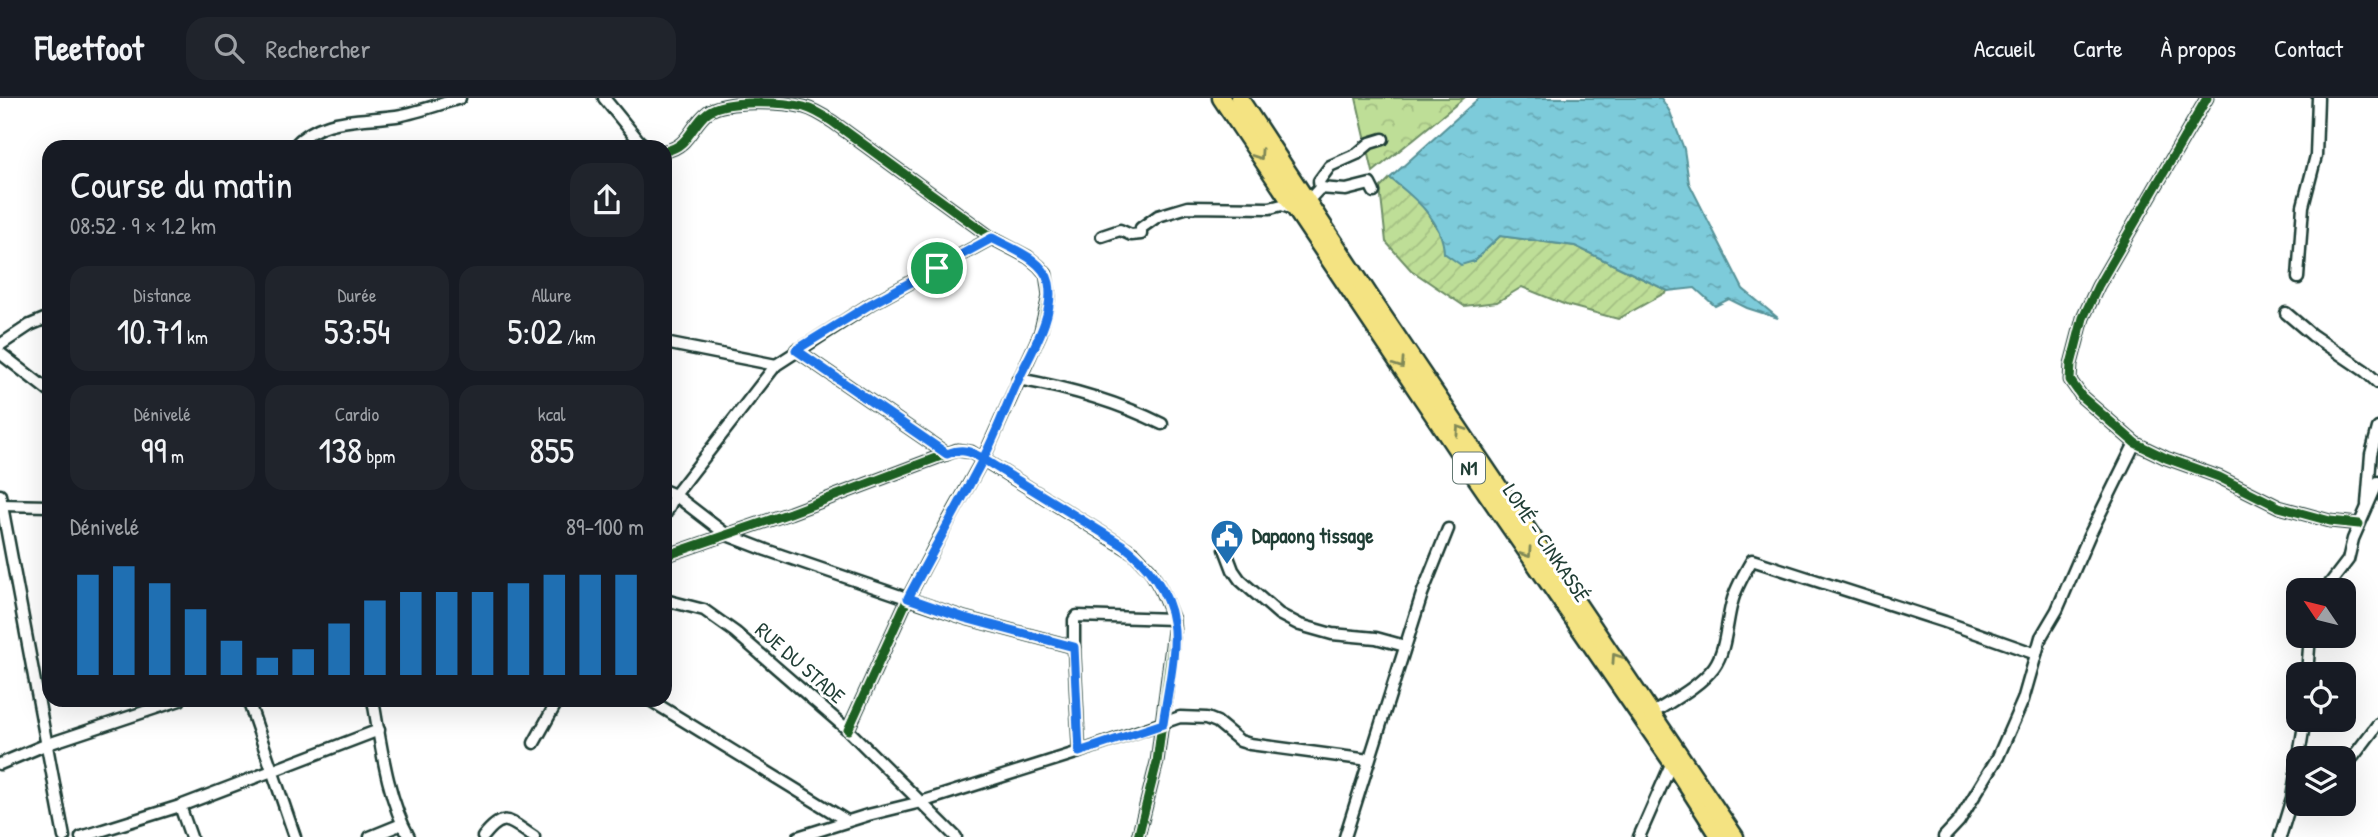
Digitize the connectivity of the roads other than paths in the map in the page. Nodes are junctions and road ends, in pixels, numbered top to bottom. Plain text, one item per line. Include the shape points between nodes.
1 (460, 98) edge
2 (604, 98) edge
3 (1221, 98) edge
4 (1239, 98) edge
5 (2207, 98) edge
6 (2318, 98) edge
7 (1383, 139) dead end
8 (301, 140) edge
9 (638, 140) edge
10 (672, 149) edge
11 (1320, 188) junction
12 (1374, 192) dead end
13 (1302, 206) junction
14 (1102, 236) dead end
15 (992, 238) junction
16 (2298, 278) dead end
17 (2286, 313) dead end
18 (42, 320) edge
19 (0, 345) edge
20 (672, 345) edge
21 (796, 350) junction
22 (0, 353) edge
23 (776, 365) junction
24 (1018, 379) junction
25 (2378, 383) edge
26 (42, 386) edge
27 (1163, 424) dead end
28 (2378, 428) edge
29 (2135, 443) junction
30 (947, 454) junction
31 (983, 459) junction
32 (2378, 482) edge
33 (672, 494) edge
34 (676, 495) junction
35 (1, 501) edge
36 (672, 502) edge
37 (42, 505) edge
38 (2366, 508) junction
39 (2359, 524) junction
40 (1448, 529) dead end
41 (727, 534) junction
42 (1225, 549) dead end
43 (672, 554) edge
44 (2334, 578) edge
45 (908, 598) junction
46 (672, 602) edge
47 (1173, 619) junction
48 (1405, 646) junction
49 (1074, 647) junction
50 (2036, 654) junction
51 (159, 707) edge
52 (250, 707) edge
53 (374, 707) edge
54 (554, 707) edge
55 (661, 707) edge
56 (1653, 713) junction
57 (1163, 724) junction
58 (2378, 724) edge
59 (379, 730) junction
60 (848, 730) junction
61 (534, 743) dead end
62 (45, 745) junction
63 (1079, 752) junction
64 (2356, 753) edge
65 (1676, 759) junction
66 (1369, 760) junction
67 (0, 764) edge
68 (271, 770) junction
69 (922, 802) junction
70 (180, 806) junction
71 (2288, 816) edge
72 (847, 821) junction
73 (402, 824) junction
74 (64, 837) edge
75 (80, 837) edge
76 (191, 837) edge
77 (295, 837) edge
78 (370, 837) edge
79 (409, 837) edge
80 (483, 837) edge
81 (534, 837) edge
82 (798, 837) edge
83 (956, 837) edge
84 (1138, 837) edge
85 (1346, 837) edge
86 (1639, 837) edge
87 (1720, 837) edge
88 (1735, 837) edge
89 (1944, 837) edge
90 (2280, 837) edge

1 - 8 street via 404,114 326,124
2 - 9 street
3 -> 13 highway, LOMÉ - CINKASSÉ / N1
4 - 13 highway, LOMÉ - CINKASSÉ / N1
5 - 29 street via 2098,285 2082,318 2073,354 2070,380 2075,389
6 - 16 street via 2316,156 2303,206
7 - 11 street via 1330,166 1319,181
10 - 15 street via 689,137 711,109 723,105 805,107 834,122
11 - 12 street via 1346,190 1370,184
11 - 13 street
13 - 14 street via 1188,207 1158,216 1141,228 1141,234 1120,230
56 -> 13 highway, LOMÉ - CINKASSÉ / N1
13 -> 65 highway, LOMÉ - CINKASSÉ / N1 via 1468,467
15 - 21 street
15 - 24 street via 1028,257 1046,274 1049,284 1040,334
17 - 25 street
18 - 19 street
20 - 23 street
21 - 23 street
21 - 30 street
22 - 26 street
23 - 34 street
24 - 27 street via 1100,397
24 - 31 street
28 - 38 street
29 - 39 street via 2279,507
29 - 50 street
30 - 31 street via 966,450
30 - 41 street
31 - 45 street
31 - 47 street via 1134,554 1155,579
32 - 38 street
33 - 34 street
34 - 36 street
34 - 41 street
35 - 37 street
35 - 62 street
38 - 39 street
39 - 44 street via 2348,560
40 - 48 street
41 - 43 street
41 - 45 street
42 - 48 street via 1240,580 1279,614 1332,634
45 - 49 street
45 - 60 street
46 - 60 street, RUE DU STADE via 704,610 722,621
47 - 49 street via 1077,616
47 - 57 street
48 - 66 street
49 - 63 street
50 - 56 street via 1752,560 1733,596 1723,649 1713,668 1703,680
50 - 89 street via 2023,700 1998,757
51 - 62 street
52 - 68 street
53 - 59 street
54 - 61 street
55 - 72 street
56 - 65 highway, LOMÉ - CINKASSÉ / N1
57 - 63 street
57 - 66 street via 1180,717 1207,718 1250,744
57 - 84 street
58 - 64 street
59 - 68 street
59 - 73 street
60 - 69 street, RUE DU STADE
62 - 67 street
62 - 74 street
63 - 69 street
65 - 86 street
65 - 87 highway, LOMÉ - CINKASSÉ / N1
65 - 88 highway, LOMÉ - CINKASSÉ / N1
66 - 85 street
68 - 70 street
68 - 77 street
69 - 72 street
69 - 83 street, RUE DU STADE
70 - 75 street
70 - 76 street
71 - 90 street
72 - 82 street
73 - 78 street
73 - 79 street
80 - 81 street via 504,820

